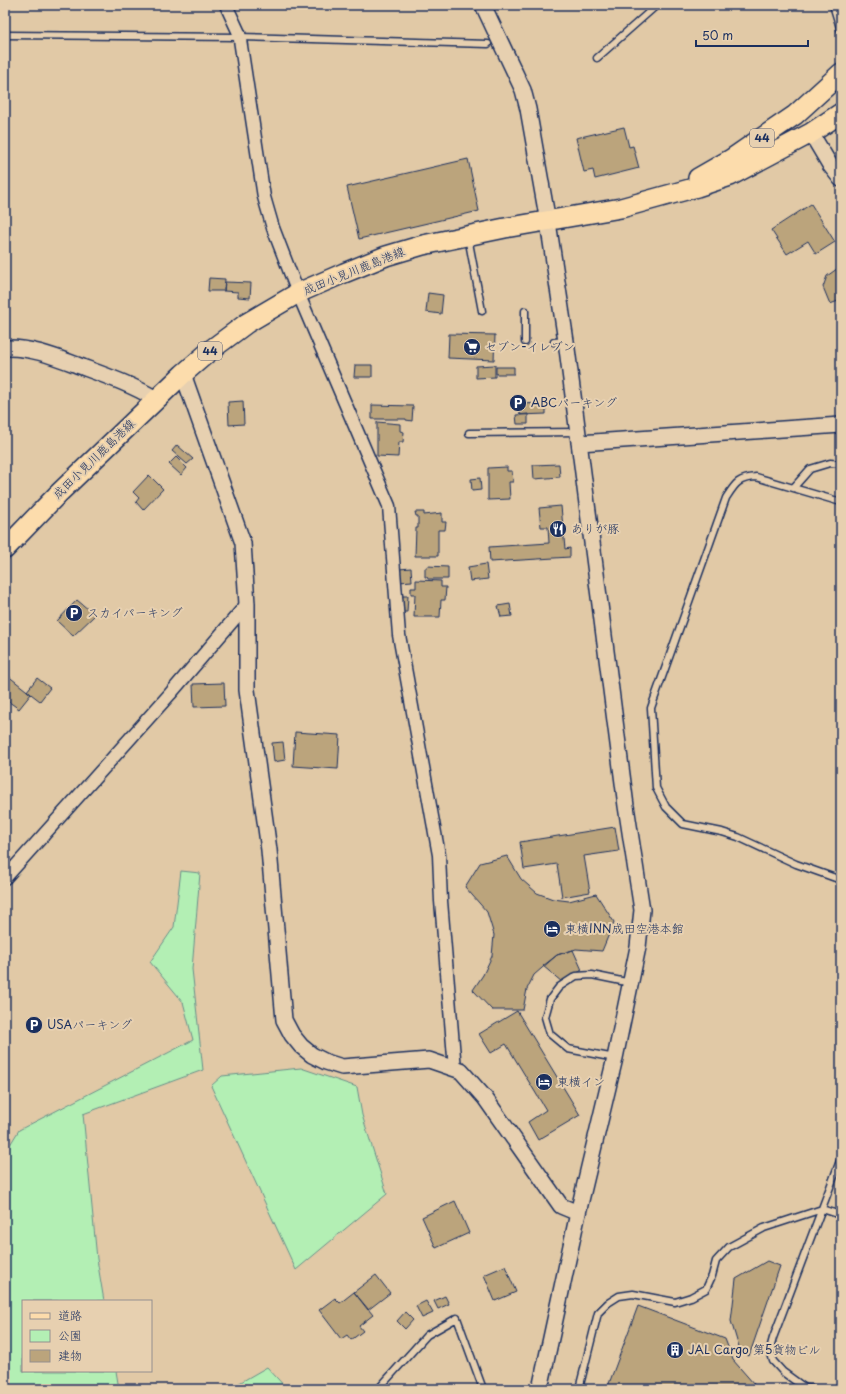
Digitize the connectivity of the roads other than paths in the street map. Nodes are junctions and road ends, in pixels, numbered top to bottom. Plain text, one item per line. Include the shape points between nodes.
1 (226, 5) edge
2 (483, 5) edge
3 (657, 5) edge
4 (834, 5) edge
5 (841, 31) edge
6 (5, 35) edge
7 (239, 37) junction
8 (488, 44) dead end
9 (597, 58) dead end
10 (841, 73) edge
11 (841, 113) edge
12 (812, 133) junction
13 (841, 179) edge
14 (674, 192) junction
15 (548, 222) junction
16 (468, 235) junction
17 (298, 293) junction
18 (482, 311) dead end
19 (525, 311) dead end
20 (525, 342) dead end
21 (5, 348) edge
22 (183, 374) junction
23 (156, 399) junction
24 (841, 425) edge
25 (468, 433) dead end
26 (578, 437) junction
27 (841, 464) edge
28 (794, 487) junction
29 (841, 502) edge
30 (5, 549) edge
31 (247, 604) junction
32 (5, 878) edge
33 (841, 880) edge
34 (631, 983) junction
35 (615, 1058) junction
36 (455, 1069) junction
37 (841, 1158) edge
38 (822, 1209) junction
39 (578, 1213) junction
40 (841, 1215) edge
41 (380, 1389) edge
42 (484, 1389) edge
43 (540, 1389) edge
44 (579, 1389) edge
45 (813, 1389) edge

1 - 7 street
2 - 15 street via 522,90 528,109
3 - 9 lane
4 - 5 lane
6 - 7 lane
7 - 8 lane
7 - 17 street via 264,197
10 - 14 main road, 成田小見川鹿島港線 / 44 via 795,115 731,159
11 - 12 main road, 成田小見川鹿島港線 / 44
12 - 13 street
12 - 14 main road, 成田小見川鹿島港線 / 44 via 730,176
14 - 15 main road, 成田小見川鹿島港線 / 44 via 621,208
15 - 16 main road, 成田小見川鹿島港線 / 44
15 - 26 street via 560,341
16 - 17 main road, 成田小見川鹿島港線 / 44 via 386,256
16 - 18 lane
17 - 22 main road, 成田小見川鹿島港線 / 44 via 247,323
17 - 36 street via 389,506 399,635 439,855
19 - 20 lane
21 - 23 street via 38,351 116,379
22 - 23 main road, 成田小見川鹿島港線 / 44
22 - 31 street via 243,543
23 - 30 main road, 成田小見川鹿島港線 / 44
24 - 26 street
25 - 26 lane
26 - 34 street via 642,910
27 - 28 lane via 830,463 810,469
28 - 29 lane
28 - 33 lane via 756,476 734,484 726,498 651,708 656,788 666,807 682,824 738,837 796,864
31 - 32 street
31 - 36 street via 247,690 268,850 284,1020 292,1035 312,1055 342,1067 428,1060
34 - 35 street
34 - 35 lane via 592,975 576,976 559,987 550,999 545,1017 550,1034 568,1048
35 - 39 street
36 - 39 street via 461,1071 485,1098 561,1206
37 - 38 lane
38 - 40 lane
38 - 44 lane via 764,1228 729,1247 716,1260 706,1289 692,1298 675,1302 633,1294 619,1296 608,1303 598,1314
38 - 45 lane via 770,1349 773,1361 784,1372 805,1388
39 - 43 street
41 - 42 lane via 427,1335 457,1318

